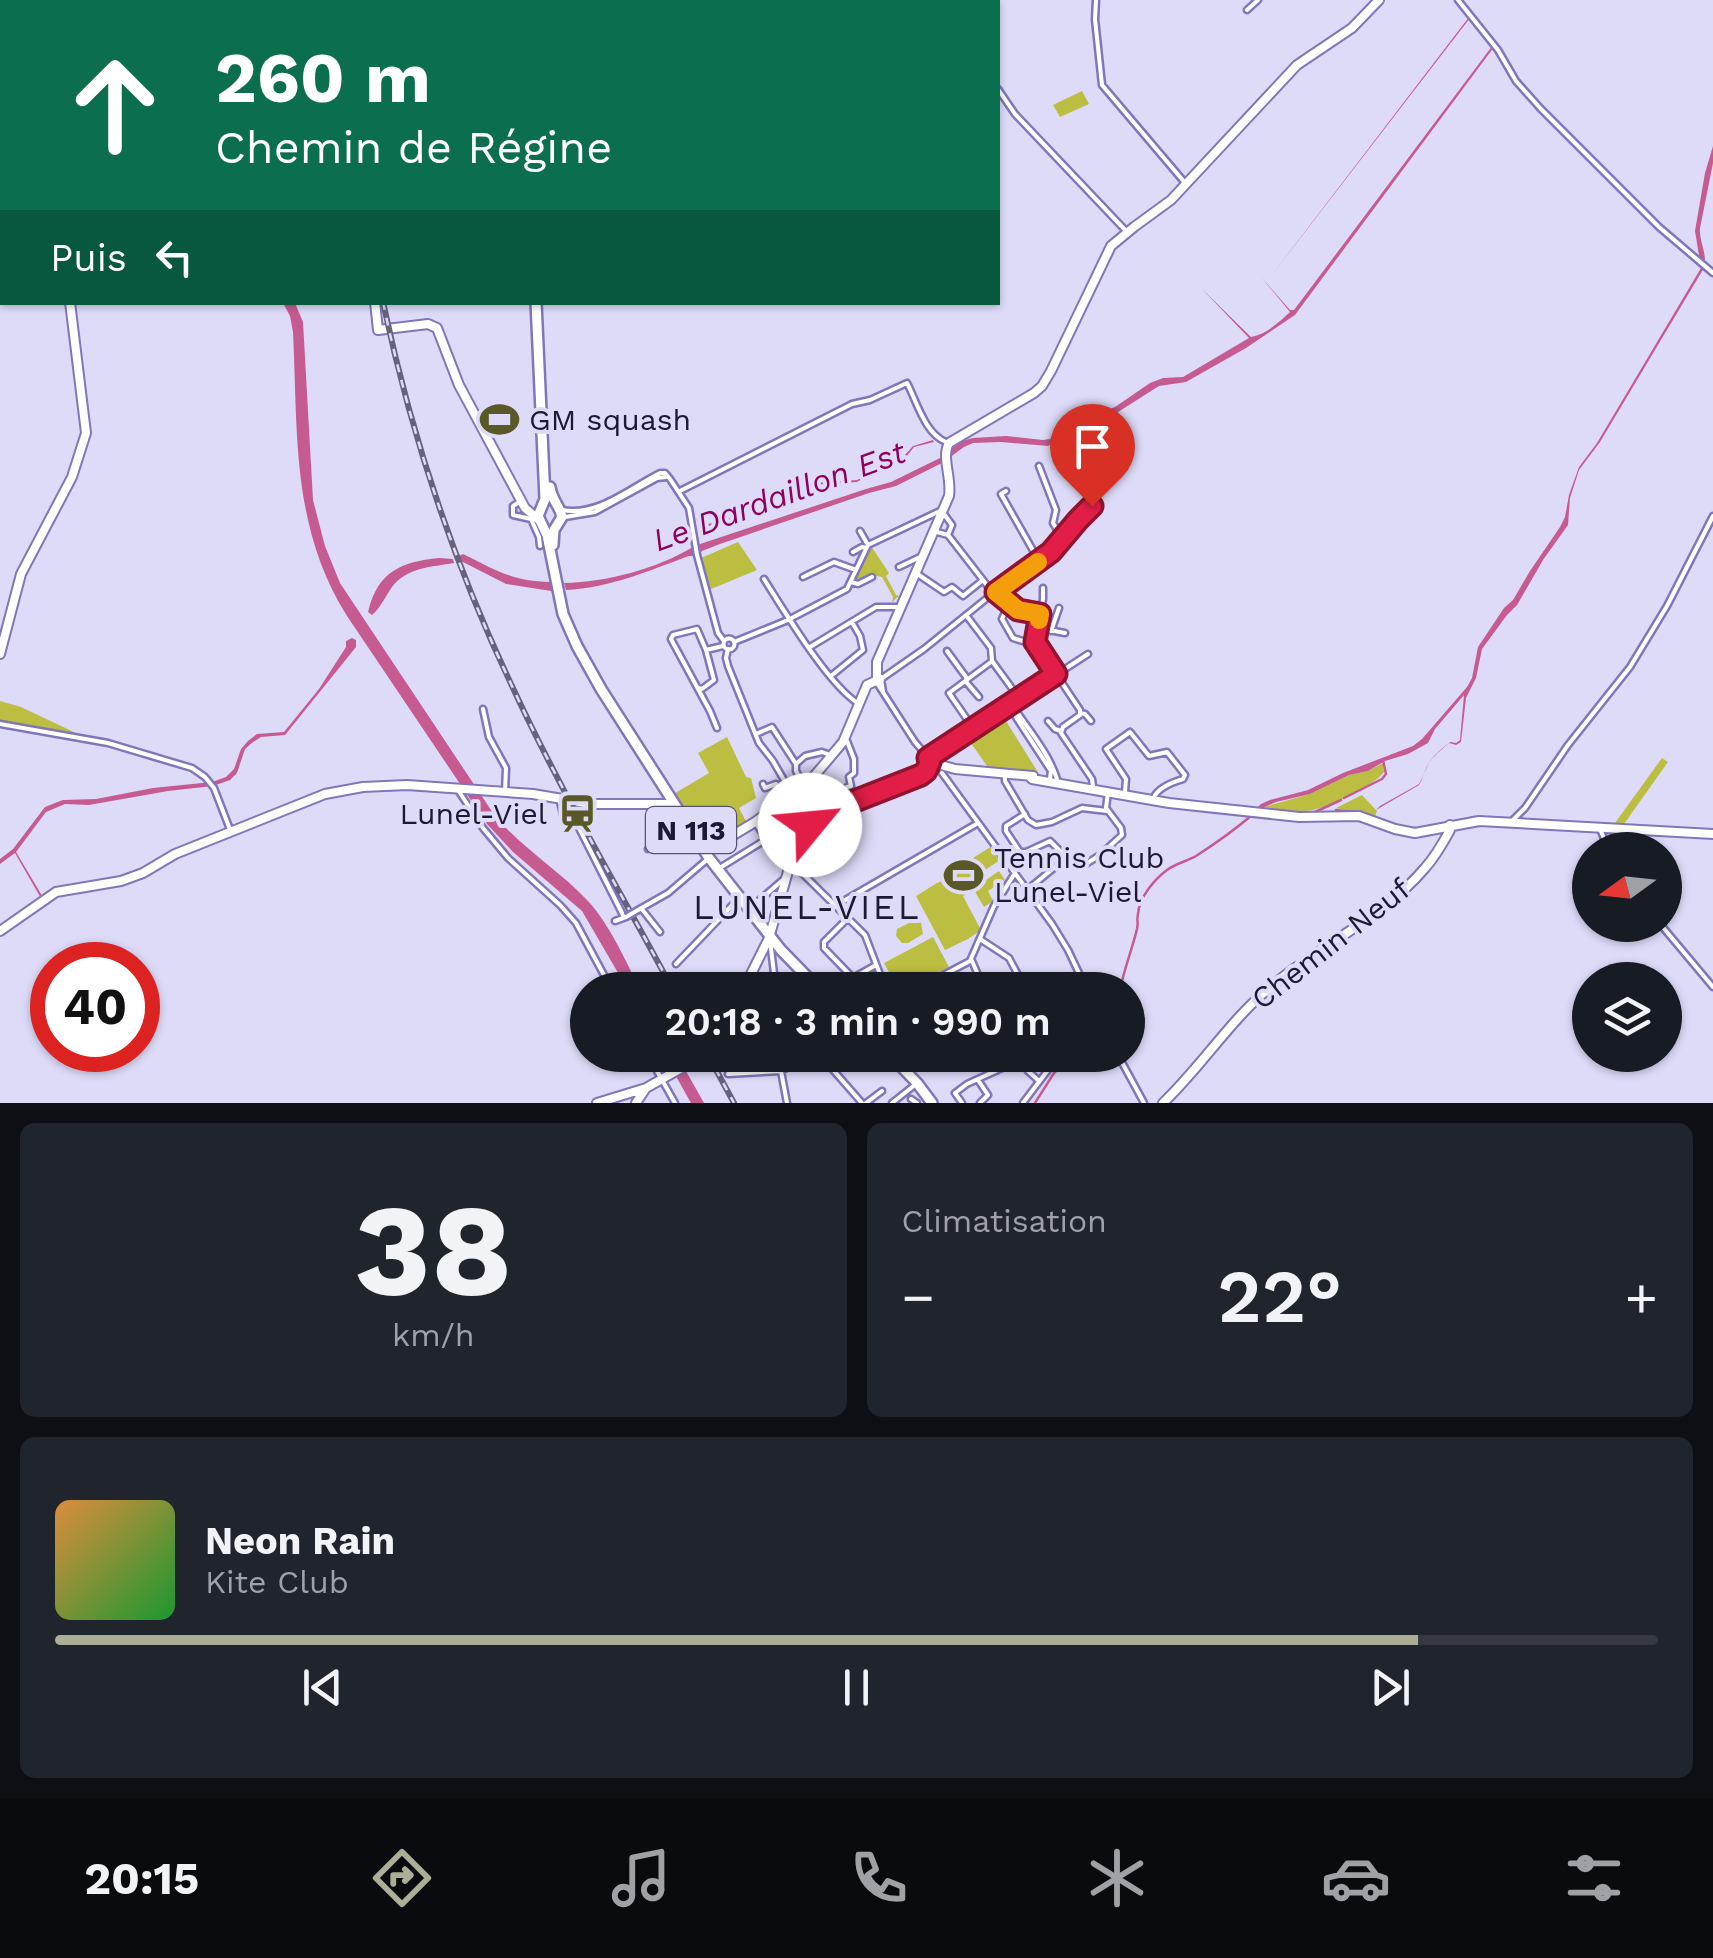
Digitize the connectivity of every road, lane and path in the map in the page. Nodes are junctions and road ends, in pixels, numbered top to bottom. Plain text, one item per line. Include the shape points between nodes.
1 (1096, 0) edge
2 (1258, 0) edge
3 (1379, 0) edge
4 (1458, 0) edge
5 (1247, 10) dead end
6 (1000, 92) edge
7 (1186, 184) junction
8 (1127, 232) junction
9 (1713, 273) edge
10 (70, 305) edge
11 (375, 305) edge
12 (536, 305) edge
13 (949, 443) junction
14 (545, 455) junction
15 (1039, 466) dead end
16 (670, 478) junction
17 (680, 491) junction
18 (1006, 491) dead end
19 (522, 502) junction
20 (1092, 506) dead end
21 (558, 507) junction
22 (941, 512) junction
23 (541, 515) junction
24 (1713, 516) edge
25 (559, 523) junction
26 (934, 529) junction
27 (860, 531) dead end
28 (948, 535) junction
29 (1063, 539) junction
30 (540, 546) dead end
31 (867, 546) junction
32 (853, 552) dead end
33 (921, 557) junction
34 (1039, 561) junction
35 (899, 567) dead end
36 (856, 570) junction
37 (916, 572) junction
38 (803, 577) dead end
39 (872, 577) dead end
40 (764, 579) dead end
41 (983, 580) junction
42 (555, 582) junction
43 (850, 582) junction
44 (1043, 588) dead end
45 (994, 592) junction
46 (1009, 603) junction
47 (898, 608) junction
48 (1059, 608) dead end
49 (966, 614) junction
50 (1040, 614) junction
51 (790, 619) junction
52 (852, 622) junction
53 (1038, 628) junction
54 (1052, 631) junction
55 (1065, 634) dead end
56 (725, 645) junction
57 (1036, 645) junction
58 (810, 647) junction
59 (706, 650) junction
60 (948, 651) dead end
61 (0, 654) edge
62 (1088, 654) dead end
63 (992, 661) junction
64 (1056, 674) junction
65 (831, 676) junction
66 (879, 680) junction
67 (967, 680) junction
68 (698, 688) junction
69 (979, 697) dead end
70 (1019, 698) junction
71 (859, 704) junction
72 (1010, 704) junction
73 (483, 709) dead end
74 (1080, 713) junction
75 (1048, 721) dead end
76 (1091, 721) dead end
77 (781, 722) dead end
78 (0, 724) edge
79 (772, 726) junction
80 (717, 728) dead end
81 (973, 728) junction
82 (1061, 731) junction
83 (756, 734) junction
84 (847, 741) dead end
85 (830, 756) junction
86 (929, 760) junction
87 (796, 764) junction
88 (945, 770) junction
89 (1006, 774) junction
90 (1053, 780) junction
91 (807, 783) junction
92 (763, 784) dead end
93 (776, 784) dead end
94 (847, 787) dead end
95 (1093, 788) junction
96 (459, 789) junction
97 (1108, 791) junction
98 (506, 792) junction
99 (1124, 793) junction
100 (789, 796) junction
101 (1153, 798) junction
102 (560, 799) junction
103 (674, 804) junction
104 (846, 805) junction
105 (820, 808) junction
106 (1107, 811) junction
107 (1025, 814) junction
108 (811, 819) junction
109 (850, 819) dead end
110 (756, 822) junction
111 (978, 823) junction
112 (841, 824) dead end
113 (1510, 824) junction
114 (1450, 825) junction
115 (690, 829) junction
116 (1600, 829) junction
117 (231, 832) junction
118 (1601, 832) edge
119 (791, 834) dead end
120 (1713, 834) edge
121 (764, 838) junction
122 (803, 843) junction
123 (648, 849) dead end
124 (707, 855) junction
125 (1067, 857) junction
126 (790, 866) junction
127 (718, 869) junction
128 (1015, 873) junction
129 (803, 874) junction
130 (787, 876) junction
131 (1026, 888) junction
132 (740, 896) junction
133 (834, 906) junction
134 (749, 908) junction
135 (640, 909) junction
136 (625, 917) junction
137 (847, 918) junction
138 (615, 921) dead end
139 (0, 932) edge
140 (660, 932) dead end
141 (770, 935) junction
142 (980, 939) junction
143 (1676, 942) edge
144 (971, 959) junction
145 (676, 964) dead end
146 (876, 965) junction
147 (602, 972) edge
148 (751, 972) edge
149 (774, 972) edge
150 (802, 972) edge
151 (879, 972) edge
152 (948, 972) edge
153 (977, 972) edge
154 (1016, 972) edge
155 (1078, 972) edge
156 (1713, 987) edge
157 (656, 1072) edge
158 (675, 1072) edge
159 (763, 1072) edge
160 (780, 1072) edge
161 (836, 1072) edge
162 (991, 1072) edge
163 (1028, 1072) edge
164 (1046, 1072) edge
165 (1127, 1072) edge
166 (728, 1074) dead end
167 (909, 1074) edge
168 (977, 1079) junction
169 (660, 1080) junction
170 (1039, 1080) junction
171 (917, 1083) junction
172 (646, 1088) junction
173 (882, 1091) dead end
174 (628, 1093) junction
175 (615, 1101) edge
176 (637, 1102) edge
177 (598, 1103) edge
178 (675, 1103) edge
179 (787, 1103) edge
180 (864, 1103) edge
181 (892, 1103) edge
182 (932, 1103) edge
183 (962, 1103) edge
184 (980, 1103) edge
185 (1023, 1103) edge
186 (1144, 1103) edge
187 (1163, 1103) edge

1 - 7 street via 1102,85
2 - 5 street
3 - 7 street via 1298,65
4 - 9 street via 1516,82
6 - 8 street
7 - 8 street
8 - 13 street via 1104,256 1042,386
10 - 61 street via 86,433 72,477 22,574
11 - 19 street via 378,330 437,328 458,385
12 - 14 main road, N 113
13 - 17 street via 934,436 907,383
13 - 22 street via 949,496
14 - 21 main road, N 113
14 - 23 main road, N 113
15 - 29 street
16 - 17 street
16 - 21 street via 660,473 590,509
16 - 25 street
17 - 56 street
18 - 34 street via 1001,494
19 - 23 street
19 - 30 street via 513,515 531,519
20 - 29 street
21 - 23 main road via 549,504
21 - 25 main road
22 - 26 street
22 - 28 street via 952,525
22 - 31 street
23 - 25 main road via 551,528
23 - 42 main road, N 113
24 - 113 street via 1630,667
25 - 42 main road, N 113 via 552,534
26 - 28 street
26 - 33 street
27 - 31 street
28 - 41 street
29 - 34 street
31 - 32 street
31 - 36 street
33 - 35 street
33 - 37 street
33 - 47 street
34 - 45 street
36 - 38 street via 833,562
36 - 43 street
37 - 41 street via 962,596
37 - 47 street
39 - 43 street
40 - 51 street
41 - 45 street
42 - 103 main road, N 113 via 582,655
43 - 51 street
44 - 50 street
45 - 46 street
45 - 49 street
46 - 50 street
46 - 57 street via 1002,619 1013,638
47 - 52 street via 879,606
47 - 66 street via 880,656
48 - 54 street
49 - 63 street via 991,648
49 - 66 street
50 - 53 street
51 - 56 street via 732,648
51 - 58 street
52 - 58 street
52 - 65 street via 864,650
53 - 54 street
53 - 57 street
54 - 55 street
56 - 59 street
56 - 83 street
57 - 64 street
58 - 65 street
59 - 68 street via 714,680
59 - 68 street via 696,629 672,636
60 - 67 street
62 - 64 street
63 - 67 street
63 - 70 street
64 - 70 street
64 - 74 street
65 - 71 street
66 - 71 street via 867,684
66 - 86 street
67 - 69 street
67 - 81 street via 949,693
68 - 80 street
70 - 72 street
71 - 85 street
72 - 81 street
72 - 90 street via 1054,769
73 - 98 street via 506,768
74 - 76 street
74 - 82 street
75 - 82 street
77 - 79 street
78 - 117 street via 108,743 192,768 214,788
79 - 83 street
79 - 87 street
81 - 86 street
82 - 95 street
83 - 100 street
84 - 94 street via 854,772
85 - 87 street via 822,752
85 - 91 street
86 - 88 street
86 - 104 street via 924,773
87 - 91 street
88 - 89 street
88 - 111 street
89 - 90 street
89 - 107 street
90 - 95 street
91 - 100 street
91 - 105 street
92 - 93 street
95 - 97 street
96 - 98 street
96 - 117 street via 408,785 325,794
96 - 147 street via 508,858 576,923
97 - 99 street
97 - 106 street
98 - 102 street
99 - 101 street
99 - 101 street via 1126,779 1106,748 1126,732 1149,756 1165,751 1184,772
100 - 110 street
101 - 114 street via 1299,817 1358,816 1416,833
102 - 103 street
102 - 136 street
103 - 115 main road, N 113
104 - 105 street
104 - 109 street
105 - 108 street
106 - 107 street via 1082,808 1040,825
106 - 125 street via 1120,837 1081,867
107 - 125 street via 1006,826 1014,844 1024,853 1050,841
108 - 121 street via 786,818
108 - 122 street
110 - 121 street
110 - 124 street
111 - 128 street
111 - 133 street
112 - 129 street via 830,822 836,836
113 - 114 street
113 - 116 street
114 - 187 street, Chemin Neuf via 1408,886 1252,1003
115 - 123 street
115 - 124 main road, N 113
116 - 118 street
116 - 120 street
117 - 139 street via 143,874 56,892
119 - 122 street
121 - 126 street
121 - 127 street
122 - 126 street
124 - 127 main road, N 113
124 - 135 street via 668,893
125 - 131 street
126 - 129 street
126 - 130 street
127 - 132 main road, N 113
128 - 131 street
128 - 142 street
129 - 133 street
130 - 134 street
130 - 141 street
131 - 155 street
132 - 134 main road, N 113
132 - 145 street
133 - 137 street
134 - 141 main road, N 113
135 - 136 street, bridge
135 - 140 street
136 - 138 street
137 - 146 street via 868,938
137 - 146 street via 824,948 853,978
141 - 148 street
141 - 149 street
141 - 150 main road, N 113
142 - 144 street
142 - 154 street via 1009,958
143 - 156 street
144 - 152 street
144 - 153 street
146 - 151 street
157 - 169 street
158 - 169 street
159 - 166 street
160 - 179 street
161 - 180 street
162 - 168 street
163 - 170 street
164 - 170 street
165 - 186 street
167 - 171 main road
168 - 183 street via 955,1093
168 - 184 street via 988,1095
169 - 172 street
169 - 178 street
170 - 185 street
171 - 181 street
171 - 182 main road
172 - 174 street
172 - 176 street
173 - 180 street
174 - 175 street
174 - 176 street
175 - 177 street

